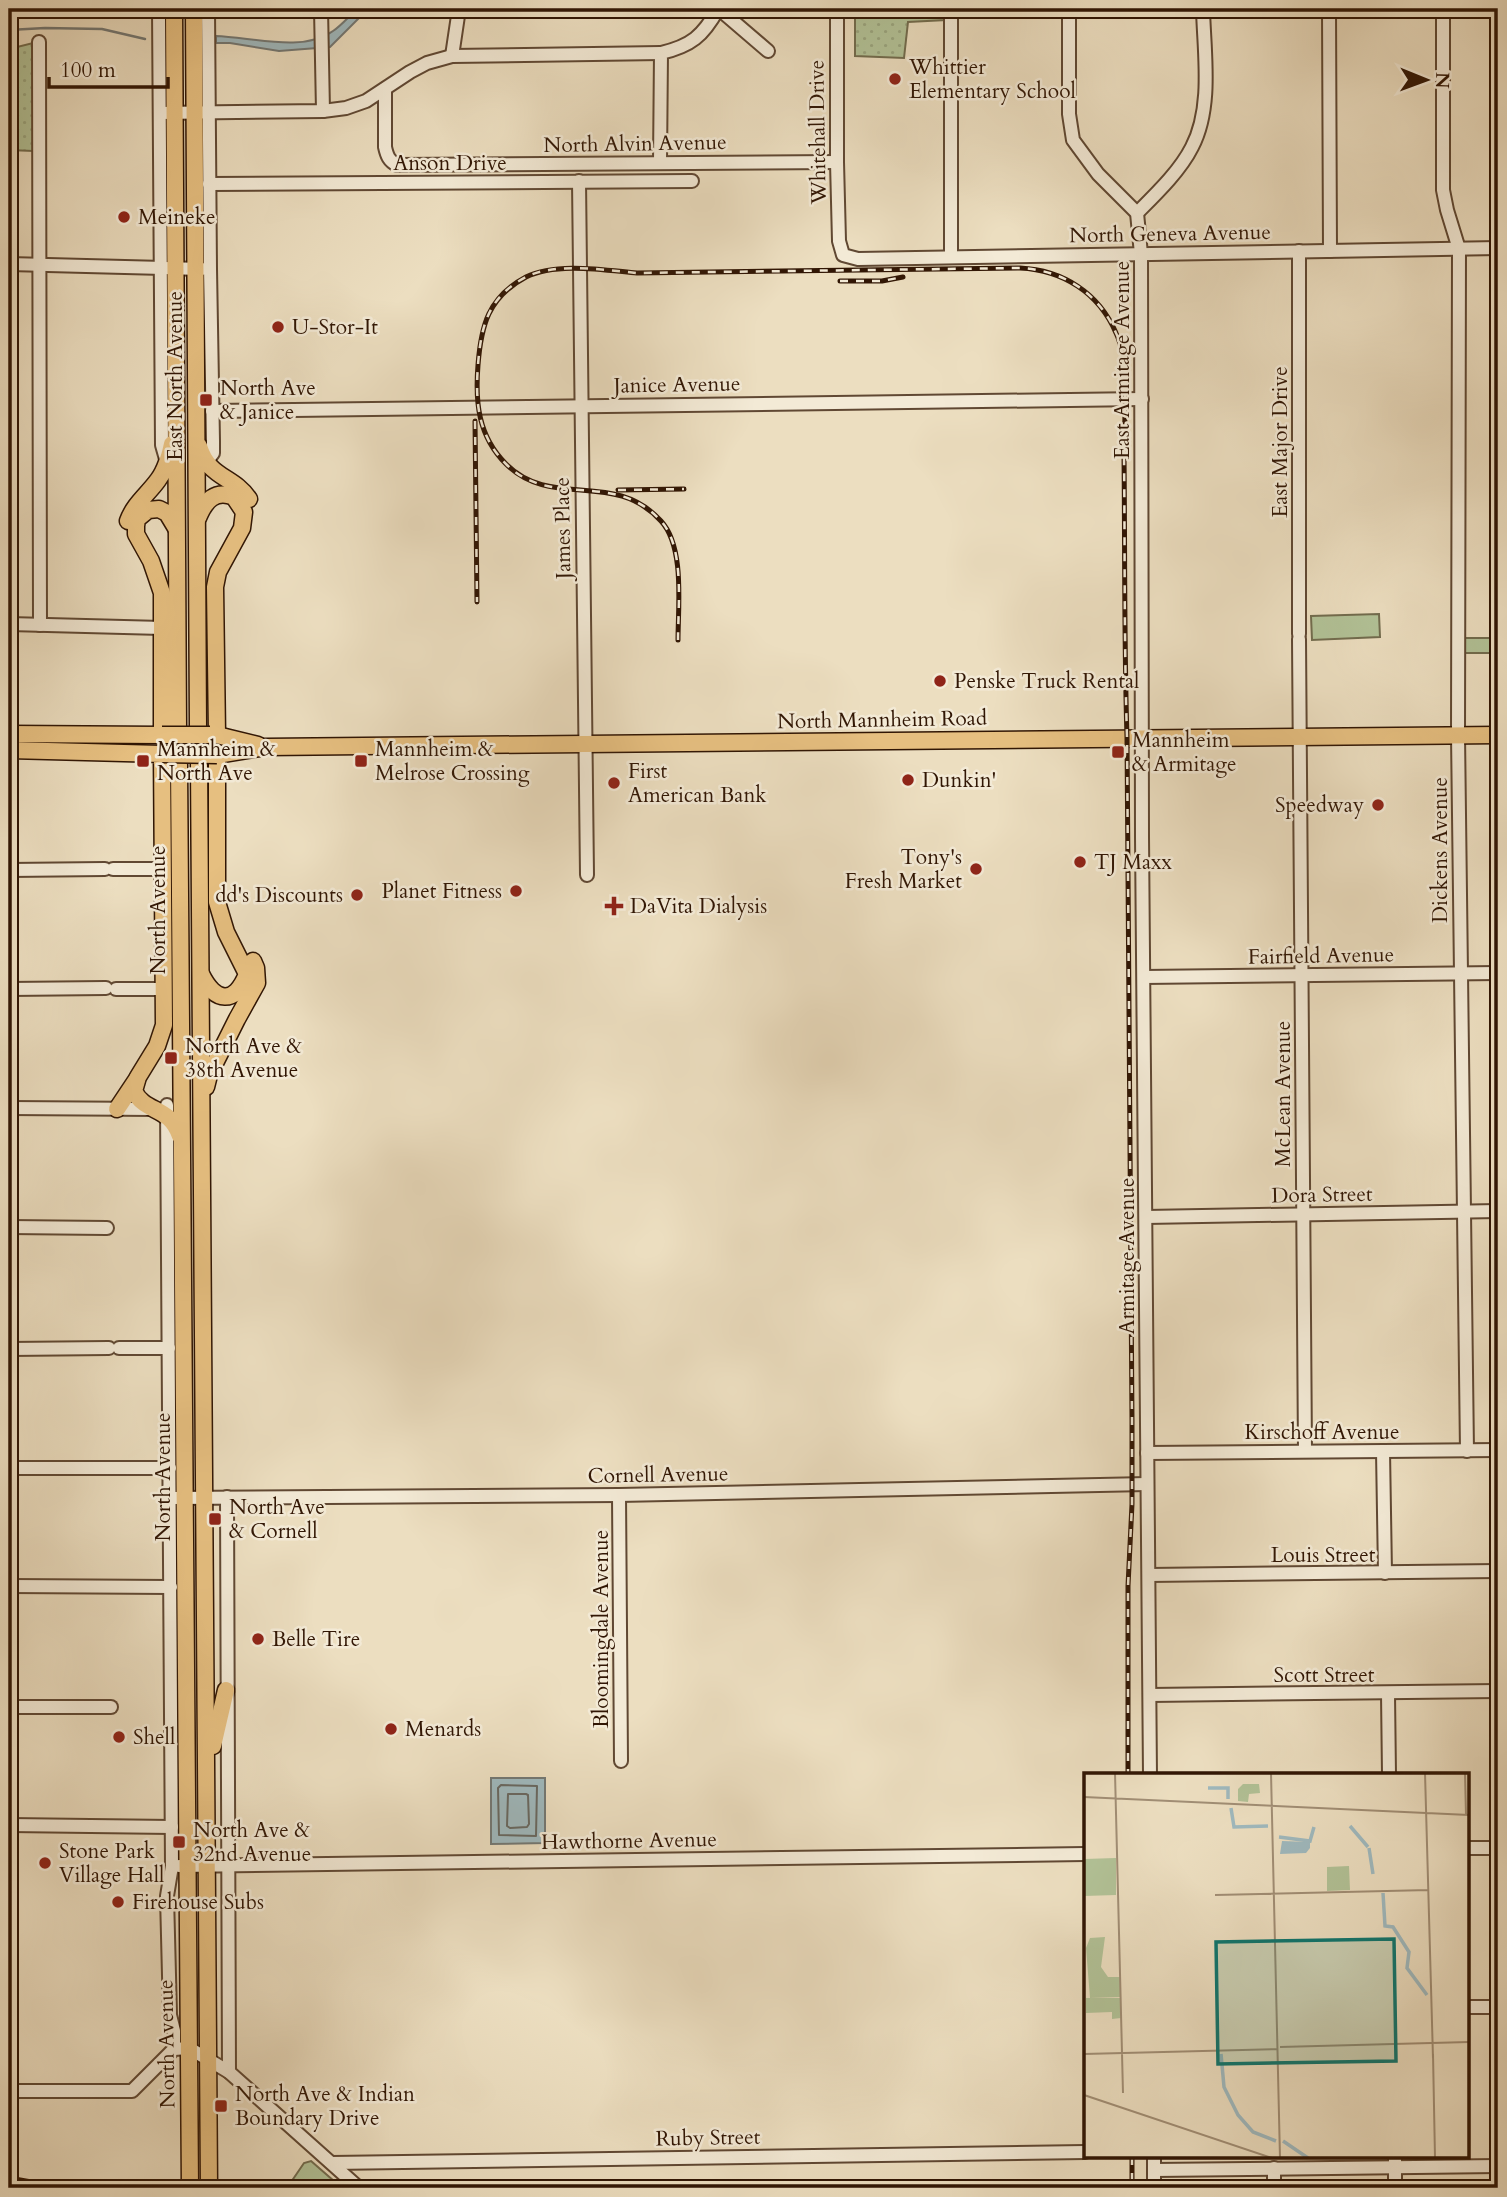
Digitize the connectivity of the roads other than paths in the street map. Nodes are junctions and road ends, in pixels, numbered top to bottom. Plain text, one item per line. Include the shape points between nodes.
1 (159, 9) edge
2 (208, 9) edge
3 (321, 9) edge
4 (459, 9) edge
5 (719, 9) edge
6 (836, 9) edge
7 (951, 9) edge
8 (1069, 9) edge
9 (1203, 9) edge
10 (1329, 9) edge
11 (1443, 9) edge
12 (174, 17) edge
13 (194, 17) edge
14 (39, 42) dead end
15 (768, 51) dead end
16 (661, 53) junction
17 (452, 56) junction
18 (385, 89) junction
19 (323, 111) junction
20 (167, 113) junction
21 (202, 113) junction
22 (660, 162) junction
23 (837, 162) junction
24 (579, 181) junction
25 (692, 181) dead end
26 (209, 184) junction
27 (1137, 213) junction
28 (1498, 248) edge
29 (1460, 249) junction
30 (1299, 251) junction
31 (1330, 251) junction
32 (1141, 254) junction
33 (843, 255) joint
34 (951, 256) junction
35 (9, 264) edge
36 (39, 265) junction
37 (168, 268) junction
38 (203, 269) junction
39 (1142, 399) junction
40 (582, 406) junction
41 (212, 411) junction
42 (176, 428) junction
43 (197, 437) junction
44 (206, 461) junction
45 (166, 462) junction
46 (177, 479) junction
47 (197, 479) junction
48 (198, 520) junction
49 (177, 530) junction
50 (159, 582) junction
51 (215, 604) junction
52 (9, 624) edge
53 (40, 625) junction
54 (162, 628) junction
55 (178, 728) dead end
56 (198, 728) dead end
57 (9, 734) edge
58 (1498, 734) edge
59 (162, 735) junction
60 (217, 735) junction
61 (1458, 735) junction
62 (1300, 736) junction
63 (1142, 737) junction
64 (586, 745) junction
65 (266, 747) junction
66 (9, 750) edge
67 (162, 754) junction
68 (217, 755) junction
69 (179, 765) dead end
70 (199, 765) dead end
71 (162, 869) junction
72 (9, 870) edge
73 (587, 875) dead end
74 (218, 902) junction
75 (1498, 973) edge
76 (201, 974) junction
77 (1460, 974) junction
78 (1302, 975) junction
79 (1144, 977) junction
80 (9, 989) edge
81 (164, 989) junction
82 (180, 1036) junction
83 (138, 1077) junction
84 (180, 1080) junction
85 (202, 1100) junction
86 (9, 1108) edge
87 (117, 1109) junction
88 (163, 1110) junction
89 (181, 1138) junction
90 (1498, 1211) edge
91 (1463, 1212) junction
92 (1304, 1214) junction
93 (1146, 1217) junction
94 (203, 1221) junction
95 (9, 1227) edge
96 (107, 1228) dead end
97 (169, 1348) junction
98 (9, 1349) edge
99 (1498, 1450) edge
100 (1305, 1451) junction
101 (1383, 1451) junction
102 (1466, 1451) junction
103 (1147, 1453) junction
104 (9, 1468) edge
105 (170, 1468) junction
106 (1147, 1484) junction
107 (619, 1495) junction
108 (227, 1497) junction
109 (177, 1498) junction
110 (205, 1498) junction
111 (1498, 1571) edge
112 (1385, 1573) junction
113 (1149, 1575) junction
114 (9, 1586) edge
115 (171, 1587) junction
116 (185, 1685) junction
117 (226, 1690) junction
118 (1498, 1691) edge
119 (1388, 1694) junction
120 (1150, 1695) junction
121 (167, 1706) junction
122 (9, 1707) edge
123 (111, 1707) dead end
124 (621, 1761) dead end
125 (172, 1767) junction
126 (1150, 1773) edge
127 (1389, 1773) edge
128 (186, 1778) junction
129 (207, 1783) junction
130 (9, 1825) edge
131 (172, 1827) junction
132 (1468, 1848) edge
133 (1498, 1848) edge
134 (1084, 1854) edge
135 (180, 1866) junction
136 (207, 1866) junction
137 (228, 1866) junction
138 (1468, 2007) edge
139 (1498, 2007) edge
140 (181, 2049) junction
141 (208, 2059) junction
142 (229, 2072) junction
143 (9, 2091) edge
144 (1084, 2152) edge
145 (1395, 2162) edge
146 (332, 2163) junction
147 (1154, 2163) edge
148 (1498, 2166) edge
149 (1274, 2168) junction
150 (190, 2188) edge
151 (209, 2188) edge
152 (359, 2188) edge
153 (1154, 2188) edge
154 (1274, 2188) edge
155 (1395, 2188) edge

1 - 20 street, East North Avenue
2 - 21 street, East North Avenue
3 - 19 street
4 - 17 street
5 - 15 street
5 - 16 street via 698,38
6 - 23 street, Whitehall Drive
7 - 34 street
8 - 27 street via 1073,140 1098,174
9 - 27 street via 1205,89 1196,137 1181,164
10 - 31 street
11 - 29 street, Dickens Avenue via 1444,190
12 - 20 main road, East North Avenue
13 - 21 main road, East North Avenue
14 - 36 street
16 - 17 street
16 - 22 street
17 - 18 street via 410,72
18 - 19 street via 366,101
18 - 22 street, North Alvin Avenue via 385,147 392,163
19 - 21 street
20 - 21 street
20 - 37 main road, East North Avenue
21 - 26 street, East North Avenue
21 - 38 main road, East North Avenue
22 - 23 street, North Alvin Avenue
23 - 33 street, Whitehall Drive
24 - 25 street, Anson Drive
24 - 26 street, Anson Drive
24 - 40 street, James Place
26 - 38 street, East North Avenue
27 - 32 street, East Armitage Avenue
28 - 29 street, North Geneva Avenue
29 - 31 street, North Geneva Avenue
29 - 61 street, Dickens Avenue
30 - 31 street, North Geneva Avenue
30 - 32 street, North Geneva Avenue
30 - 62 street, East Major Drive
32 - 34 street, North Geneva Avenue
32 - 39 street, East Armitage Avenue
33 - 34 street, North Geneva Avenue via 858,259
35 - 36 street
36 - 37 street
36 - 53 street
37 - 38 street
37 - 42 main road, East North Avenue
37 - 45 street, East North Avenue via 162,445
38 - 41 street, East North Avenue
38 - 43 main road, East North Avenue
39 - 40 street, Janice Avenue
39 - 63 street, East Armitage Avenue
40 - 41 street, Janice Avenue
40 - 64 street, James Place
41 - 44 street, East North Avenue via 213,453
42 - 45 main road
42 - 46 main road, East North Avenue
43 - 44 main road
43 - 47 main road, East North Avenue
44 - 47 street, East North Avenue
44 - 51 main road via 247,496 253,514 249,535 224,573
45 - 46 street
45 - 50 main road via 127,526 130,540
46 - 49 main road, East North Avenue
47 - 48 main road
48 - 51 main road via 210,498 223,493 234,496 244,512 242,528 218,572
48 - 56 main road
49 - 50 main road via 159,509 148,510 137,519 136,534
49 - 55 main road, East North Avenue
50 - 54 main road
51 - 60 main road
52 - 53 street
53 - 54 street
54 - 59 main road
57 - 59 main road, North Mannheim Road
58 - 61 main road, North Mannheim Road
59 - 60 main road, North Mannheim Road, bridge
60 - 65 main road, North Mannheim Road
61 - 62 main road, North Mannheim Road
61 - 77 street, Dickens Avenue
62 - 63 main road, North Mannheim Road
62 - 78 street, McLean Avenue
63 - 64 main road, North Mannheim Road
63 - 79 street, Armitage Avenue
64 - 65 main road, North Mannheim Road
64 - 73 street, James Place
65 - 68 main road, North Mannheim Road
66 - 67 main road, North Mannheim Road
67 - 68 main road, North Mannheim Road, bridge
67 - 71 main road
68 - 74 main road
69 - 82 main road, North Avenue
70 - 76 main road, North Avenue
71 - 72 street
71 - 81 main road
74 - 76 main road via 226,932 247,974 241,989 229,997 216,996
74 - 85 main road via 256,968 257,983 209,1075
75 - 77 street, Fairfield Avenue
76 - 85 main road, North Avenue
77 - 78 street, Fairfield Avenue
77 - 91 street, Dickens Avenue
78 - 79 street, Fairfield Avenue
78 - 92 street, McLean Avenue
79 - 93 street, Armitage Avenue
80 - 81 street
81 - 83 main road via 161,1036
82 - 84 main road, North Avenue
82 - 94 main road via 191,1094 192,1186
83 - 87 main road
83 - 88 main road via 134,1085 138,1098
84 - 88 main road via 173,1100
84 - 89 main road, North Avenue
85 - 94 main road, North Avenue
86 - 87 street
87 - 88 street
88 - 89 main road
88 - 97 street, North Avenue
89 - 109 main road, North Avenue
90 - 91 street, Dora Street
91 - 92 street, Dora Street
91 - 102 street, Dickens Avenue
92 - 93 street, Dora Street
92 - 100 street, McLean Avenue
93 - 103 street, Armitage Avenue
94 - 110 main road, North Avenue
95 - 96 street
97 - 98 street
97 - 105 street, North Avenue
99 - 102 street, Kirschoff Avenue
100 - 101 street, Kirschoff Avenue
100 - 103 street, Kirschoff Avenue
101 - 102 street, Kirschoff Avenue
101 - 112 street
103 - 106 street, Armitage Avenue
104 - 105 street
105 - 109 street, North Avenue
106 - 107 street, Cornell Avenue
106 - 113 street, Armitage Avenue
107 - 108 street, Cornell Avenue
107 - 124 street, Bloomingdale Avenue
108 - 110 street, Cornell Avenue
108 - 117 street
109 - 110 street, Cornell Avenue
109 - 115 street, North Avenue
109 - 116 main road, North Avenue
110 - 129 main road, North Avenue
111 - 112 street, Louis Street
112 - 113 street, Louis Street
113 - 120 street, Armitage Avenue
114 - 115 street
115 - 121 street, North Avenue
116 - 121 main road via 179,1702
116 - 128 main road, North Avenue
117 - 129 main road
117 - 137 street
118 - 119 street, Scott Street
119 - 120 street, Scott Street
119 - 127 street
120 - 126 street, Armitage Avenue
121 - 125 street, North Avenue
122 - 123 street
125 - 128 main road
125 - 131 street, North Avenue
128 - 135 main road, North Avenue
129 - 136 main road, North Avenue
130 - 131 street
131 - 135 street, North Avenue
132 - 133 street
134 - 137 street, Hawthorne Avenue
135 - 136 street, Hawthorne Avenue
135 - 140 main road, North Avenue
136 - 137 street, Hawthorne Avenue
136 - 141 main road, North Avenue
137 - 142 street
138 - 139 street
140 - 141 street
140 - 143 street via 131,2091
140 - 150 main road, North Avenue
141 - 142 street
141 - 151 main road, North Avenue
142 - 146 street
144 - 146 street, Ruby Street
145 - 148 street
145 - 149 street
145 - 155 street
146 - 152 street
147 - 149 street
147 - 153 street
149 - 154 street

